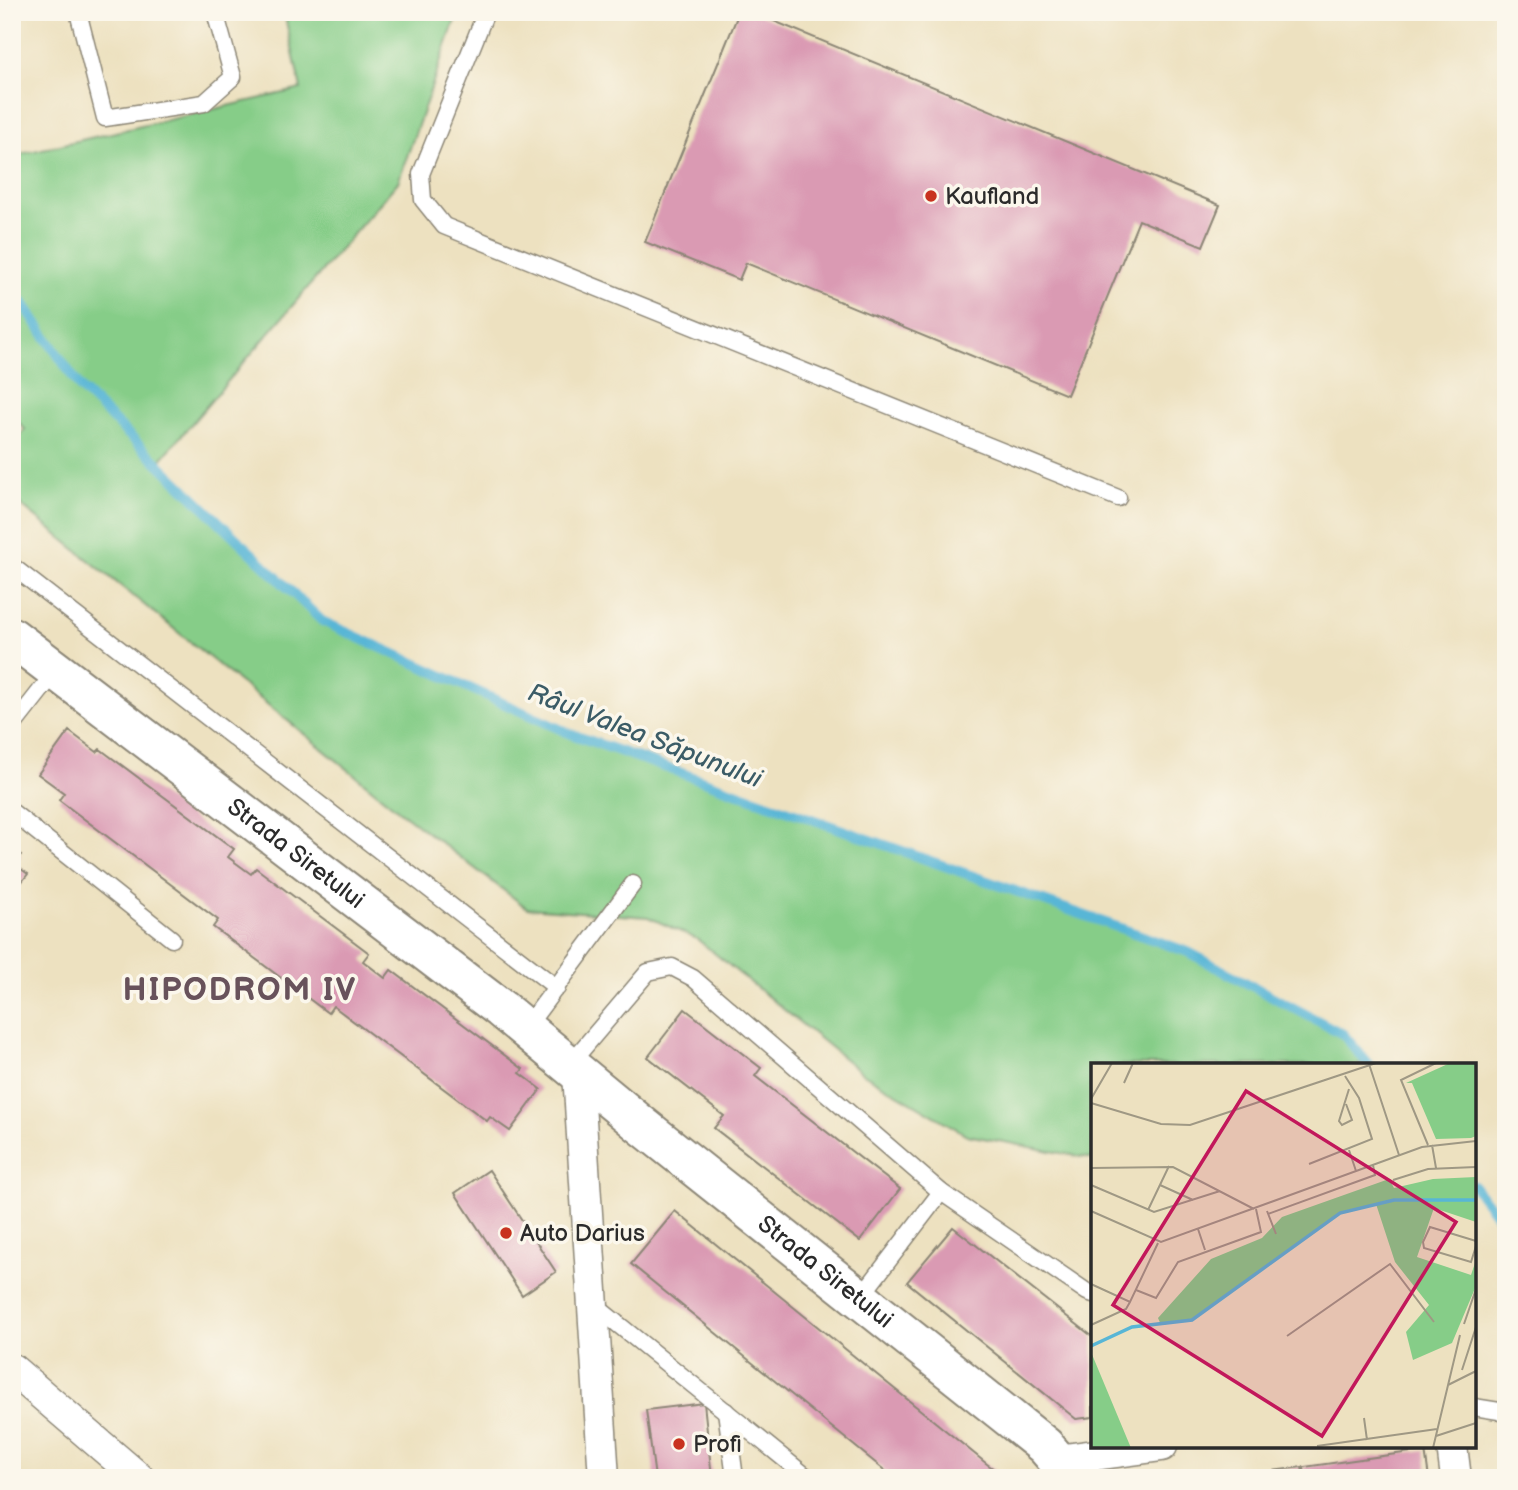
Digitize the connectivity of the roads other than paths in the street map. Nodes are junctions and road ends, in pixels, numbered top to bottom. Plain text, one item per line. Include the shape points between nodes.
1 (78, 12) edge
2 (215, 12) edge
3 (486, 12) edge
4 (1118, 498) dead end
5 (12, 566) edge
6 (12, 637) edge
7 (56, 671) junction
8 (12, 727) edge
9 (12, 812) edge
10 (633, 884) dead end
11 (172, 939) dead end
12 (556, 988) junction
13 (525, 1028) junction
14 (574, 1069) junction
15 (941, 1192) junction
16 (1091, 1293) edge
17 (859, 1299) junction
18 (593, 1304) junction
19 (12, 1369) edge
20 (1476, 1407) edge
21 (726, 1411) junction
22 (1506, 1415) edge
23 (1153, 1448) edge
24 (1452, 1448) edge
25 (1060, 1469) edge
26 (139, 1478) edge
27 (604, 1478) edge
28 (735, 1478) edge
29 (808, 1478) edge
30 (1456, 1478) edge

1 - 2 lane via 105,118 204,103 233,77
3 - 4 lane via 421,174 423,200 444,226
5 - 12 lane
6 - 7 street, Strada Siretului
7 - 8 lane
7 - 13 street, Strada Siretului
9 - 11 lane
10 - 12 lane
12 - 13 lane
13 - 14 street, Strada Siretului
14 - 15 lane via 648,972 672,967 693,978
14 - 17 street, Strada Siretului
14 - 18 street
15 - 16 lane
15 - 17 lane
17 - 25 street, Strada Siretului via 1045,1446
18 - 21 lane
18 - 27 street
19 - 26 street
20 - 22 lane
21 - 28 lane
21 - 29 lane
23 - 25 street
24 - 30 street

